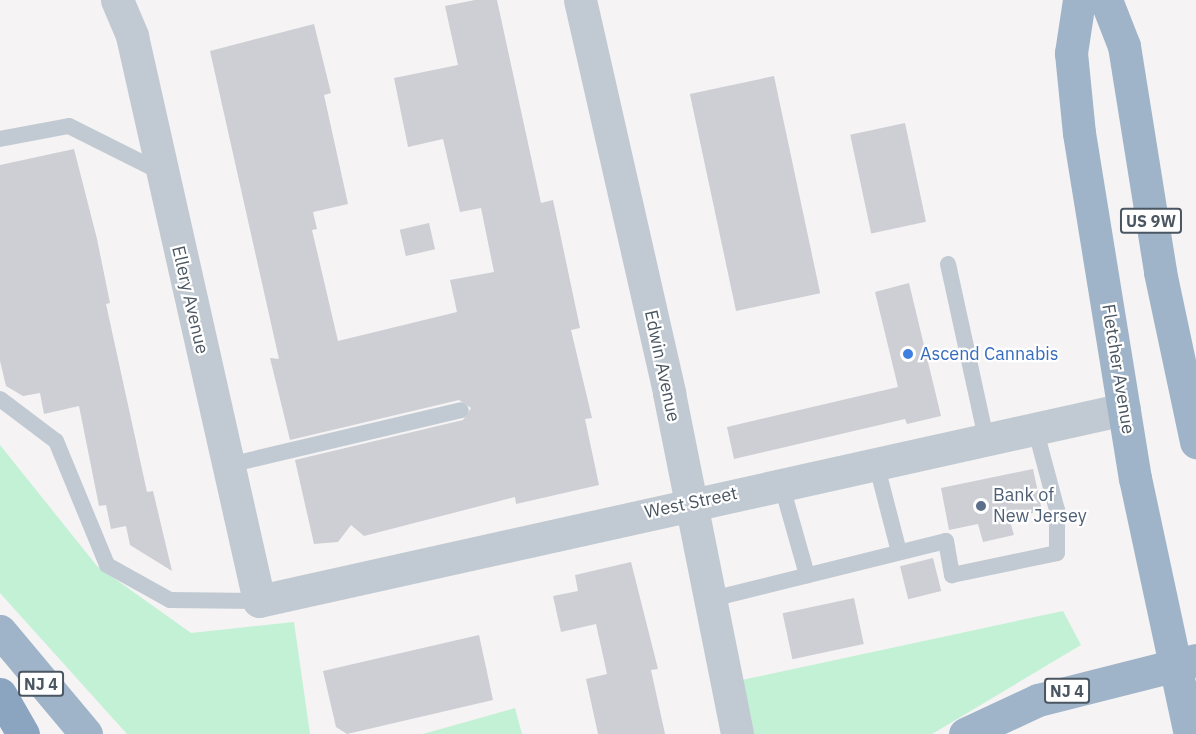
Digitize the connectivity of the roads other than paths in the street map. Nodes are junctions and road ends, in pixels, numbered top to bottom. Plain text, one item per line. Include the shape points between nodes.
1 (117, 0) edge
2 (580, 0) edge
3 (1079, 0) edge
4 (1106, 0) edge
5 (0, 139) edge
6 (159, 171) junction
7 (948, 264) dead end
8 (1191, 398) edge
9 (0, 399) edge
10 (1124, 409) junction
11 (461, 410) dead end
12 (1035, 428) junction
13 (986, 439) junction
14 (1196, 442) edge
15 (876, 463) junction
16 (229, 465) junction
17 (781, 483) junction
18 (690, 503) junction
19 (899, 552) junction
20 (807, 575) junction
21 (712, 599) junction
22 (259, 601) junction
23 (0, 632) edge
24 (1185, 662) edge
25 (0, 694) edge
26 (23, 734) edge
27 (86, 734) edge
28 (737, 734) edge
29 (965, 734) edge
30 (1190, 734) edge

1 - 6 street, Ellery Avenue via 132,36
2 - 18 street, Edwin Avenue
3 - 10 highway, Fletcher Avenue / US 9W via 1071,53 1079,133
4 - 8 highway, US 9W via 1124,46
5 - 6 lane via 69,126
6 - 16 street, Ellery Avenue
7 - 13 lane
8 - 14 highway, US 9W
9 - 22 lane via 56,441 107,565 170,600
10 - 12 street, West Street
10 - 24 highway, Fletcher Avenue / US 9W
11 - 16 lane
12 - 13 street, West Street
12 - 19 lane via 1057,510 1057,553 952,575 946,541
13 - 15 street, West Street
15 - 17 street, West Street
15 - 19 lane
16 - 22 street, Ellery Avenue
17 - 18 street, West Street
17 - 20 lane
18 - 21 street, Edwin Avenue
18 - 22 street, West Street
19 - 20 lane
20 - 21 lane
21 - 28 street, Edwin Avenue
23 - 27 highway, NJ 4
24 - 29 highway, NJ 4 via 1038,700
24 - 30 highway, Fletcher Avenue / US 9W
25 - 26 highway

